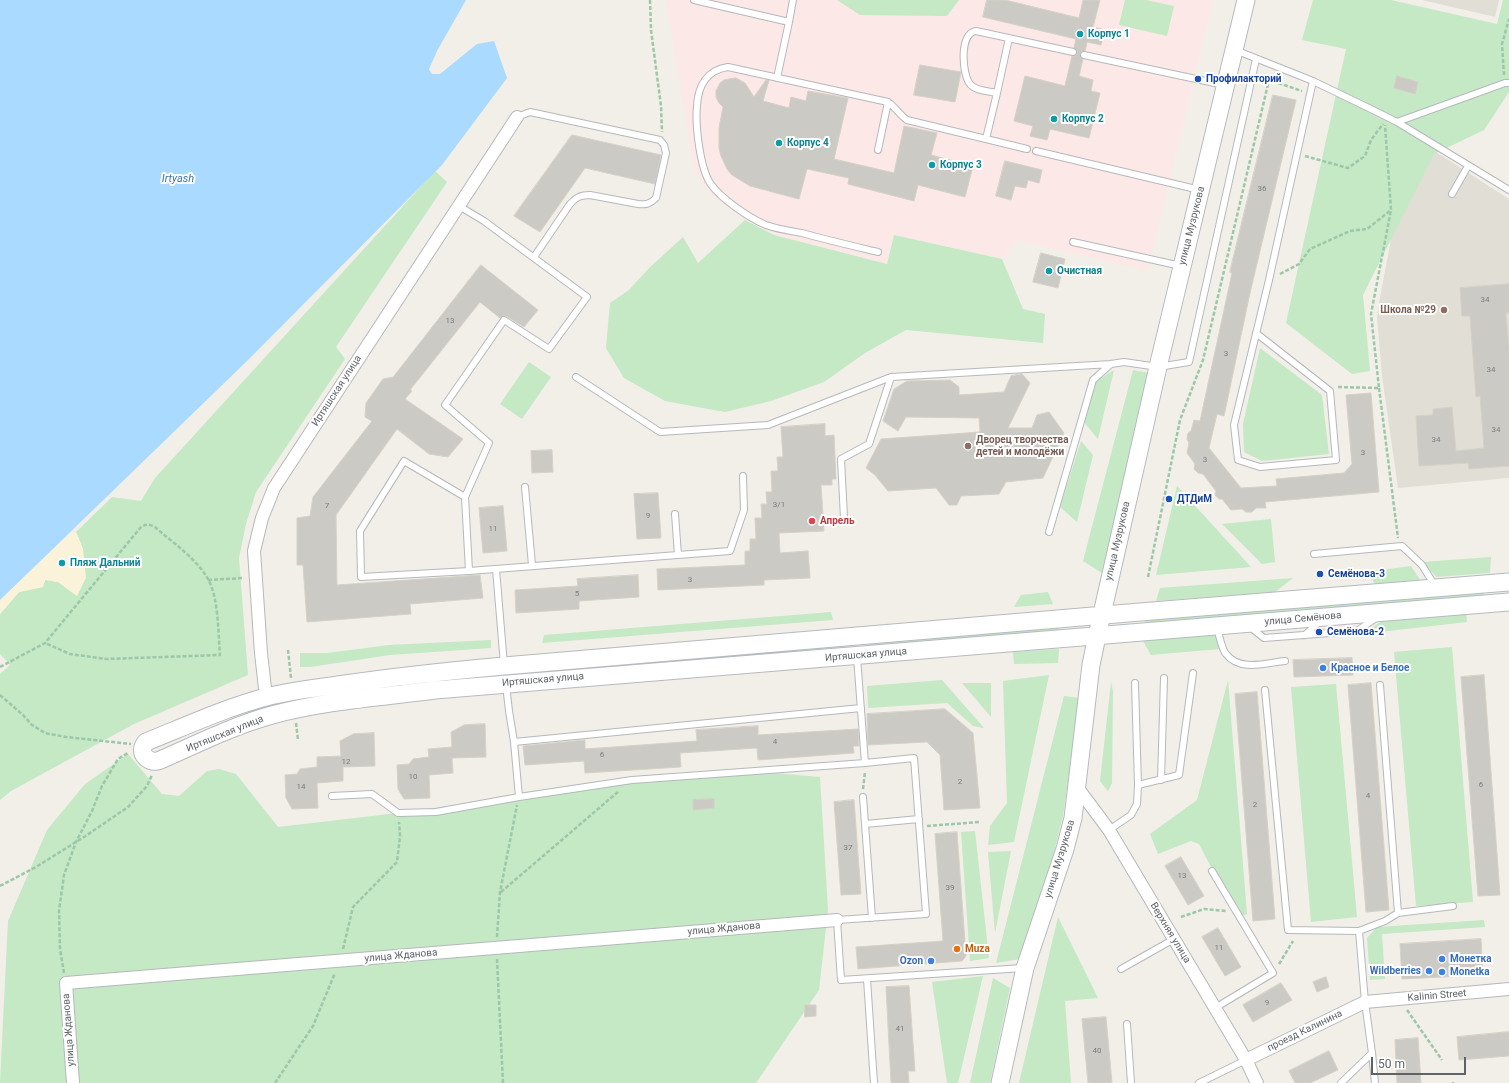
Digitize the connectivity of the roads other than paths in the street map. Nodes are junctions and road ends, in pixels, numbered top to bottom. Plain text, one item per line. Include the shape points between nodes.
1 (694, 0) edge
2 (793, 0) edge
3 (1246, 0) edge
4 (789, 22) junction
5 (1009, 38) junction
6 (1234, 49) junction
7 (1073, 52) dead end
8 (1084, 54) dead end
9 (1256, 59) junction
10 (776, 78) junction
11 (1313, 81) junction
12 (1507, 83) edge
13 (1225, 85) junction
14 (997, 93) junction
15 (888, 102) junction
16 (517, 117) joint
17 (1397, 122) junction
18 (986, 139) junction
19 (1027, 149) dead end
20 (878, 150) dead end
21 (1036, 151) dead end
22 (1468, 166) junction
23 (1201, 190) junction
24 (1509, 190) edge
25 (1452, 194) dead end
26 (459, 206) junction
27 (1073, 242) dead end
28 (878, 252) dead end
29 (534, 257) junction
30 (1182, 267) junction
31 (1256, 334) junction
32 (1111, 364) junction
33 (1158, 367) junction
34 (576, 377) dead end
35 (891, 377) junction
36 (743, 476) dead end
37 (525, 487) dead end
38 (465, 497) junction
39 (675, 514) dead end
40 (844, 518) dead end
41 (1049, 532) dead end
42 (1314, 554) dead end
43 (678, 555) junction
44 (532, 565) junction
45 (496, 569) junction
46 (469, 571) junction
47 (1509, 582) edge
48 (1436, 588) junction
49 (1509, 602) edge
50 (1384, 612) junction
51 (1101, 616) junction
52 (1324, 617) junction
53 (1245, 624) junction
54 (1217, 626) junction
55 (1305, 635) junction
56 (1097, 636) junction
57 (854, 637) junction
58 (856, 656) junction
59 (1285, 661) dead end
60 (1193, 673) dead end
61 (505, 675) junction
62 (1164, 678) dead end
63 (1135, 683) dead end
64 (1380, 685) dead end
65 (1265, 690) dead end
66 (266, 697) junction
67 (861, 708) junction
68 (271, 715) junction
69 (514, 742) junction
70 (865, 763) junction
71 (1161, 780) junction
72 (1138, 785) junction
73 (1077, 787) junction
74 (332, 796) dead end
75 (519, 797) junction
76 (863, 797) road end
77 (919, 819) junction
78 (865, 824) junction
79 (1109, 830) junction
80 (1212, 870) dead end
81 (1453, 906) dead end
82 (1398, 912) junction
83 (872, 918) junction
84 (837, 920) junction
85 (1359, 931) junction
86 (1174, 939) junction
87 (1025, 968) junction
88 (1121, 970) dead end
89 (867, 979) junction
90 (1509, 989) edge
91 (1365, 1002) junction
92 (1215, 1008) junction
93 (1127, 1024) dead end
94 (1372, 1054) junction
95 (1246, 1060) junction
96 (73, 1083) edge
97 (874, 1083) edge
98 (1000, 1083) edge
99 (1131, 1083) edge
100 (1199, 1083) edge
101 (1257, 1083) edge
102 (1341, 1083) edge
103 (1375, 1083) edge

1 - 4 lane
2 - 4 lane
3 - 6 street, улица Музрукова
4 - 10 lane
5 - 7 lane
5 - 14 lane
5 - 14 lane via 972,31 964,49 963,59 970,84 974,88
6 - 9 lane
6 - 13 street, улица Музрукова
8 - 13 lane
9 - 11 lane
9 - 33 lane via 1189,362
10 - 15 lane
10 - 28 lane via 728,67 718,68 706,79 698,97 696,120 703,168 710,184 740,210 766,225
11 - 17 lane
11 - 31 lane
12 - 17 lane
13 - 23 street, улица Музрукова
14 - 18 lane
15 - 18 lane via 907,120
15 - 20 lane
16 - 26 street, Иртяшская улица
16 - 29 lane via 530,112 660,140 666,153 656,198 651,203 645,205 590,196 576,198
17 - 22 lane
18 - 19 lane
21 - 23 lane
22 - 24 lane
22 - 25 lane
23 - 30 street, улица Музрукова
26 - 29 lane
26 - 66 street, Иртяшская улица via 274,488 262,518 254,551
27 - 30 lane
29 - 38 lane via 587,297 549,349 504,320 445,405 489,443
30 - 33 street, улица Музрукова
31 - 31 lane via 1234,425 1238,460 1260,467 1336,460 1330,391
32 - 33 lane via 1124,362
32 - 35 lane
32 - 41 lane via 1093,380
33 - 51 street, улица Музрукова
34 - 35 lane via 660,432 768,426
35 - 40 lane via 869,444 841,459
36 - 43 lane via 744,510 730,551
37 - 44 lane
38 - 46 lane
38 - 46 lane via 404,460 360,531 361,577
39 - 43 lane
42 - 48 lane via 1402,546 1422,565
43 - 44 lane
44 - 45 lane
45 - 46 lane
45 - 61 lane
47 - 48 street, улица Семёнова
48 - 51 street, улица Семёнова
49 - 50 street, улица Семёнова
50 - 52 street, улица Семёнова
50 - 55 lane via 1357,631
51 - 56 street, улица Музрукова
51 - 57 street, Иртяшская улица
52 - 53 street, улица Семёнова
52 - 55 lane
53 - 54 street, улица Семёнова
53 - 55 lane via 1264,638
54 - 56 street, улица Семёнова
54 - 59 lane via 1225,654 1237,663 1247,665
56 - 58 street, Иртяшская улица
56 - 73 street, улица Музрукова via 1091,665
57 - 58 street
57 - 61 street, Иртяшская улица
58 - 61 street, Иртяшская улица
58 - 67 lane
60 - 71 lane via 1179,775
61 - 66 street, Иртяшская улица via 367,681
61 - 68 street, Иртяшская улица
61 - 69 lane
62 - 71 lane
63 - 72 lane
64 - 82 lane
65 - 85 lane via 1288,930
66 - 68 street
66 - 68 street, Иртяшская улица via 146,742 142,751 148,760 158,761
67 - 69 lane
67 - 70 lane
69 - 75 lane
70 - 75 lane via 632,780
70 - 77 lane via 914,758
71 - 72 lane
72 - 79 lane via 1137,804 1131,815
73 - 79 street, Верхняя улица
73 - 87 street, улица Музрукова via 1065,849
74 - 75 lane via 372,794 398,813 436,812
76 - 78 lane
77 - 78 lane
77 - 83 lane via 926,914
78 - 83 lane
79 - 86 street, Верхняя улица
80 - 92 lane via 1273,973
81 - 82 lane
82 - 85 lane via 1385,921
83 - 84 lane
84 - 89 lane via 842,980
84 - 96 street, улица Жданова via 66,983
85 - 91 lane
86 - 88 lane
86 - 92 street, Верхняя улица
87 - 89 lane
87 - 98 street, улица Музрукова
89 - 97 lane
90 - 91 street, Kalinin Street
91 - 94 lane
91 - 95 street, проезд Калинина
92 - 95 street, Верхняя улица
93 - 99 lane
94 - 102 lane
94 - 103 lane
95 - 100 lane
95 - 101 street, Верхняя улица

